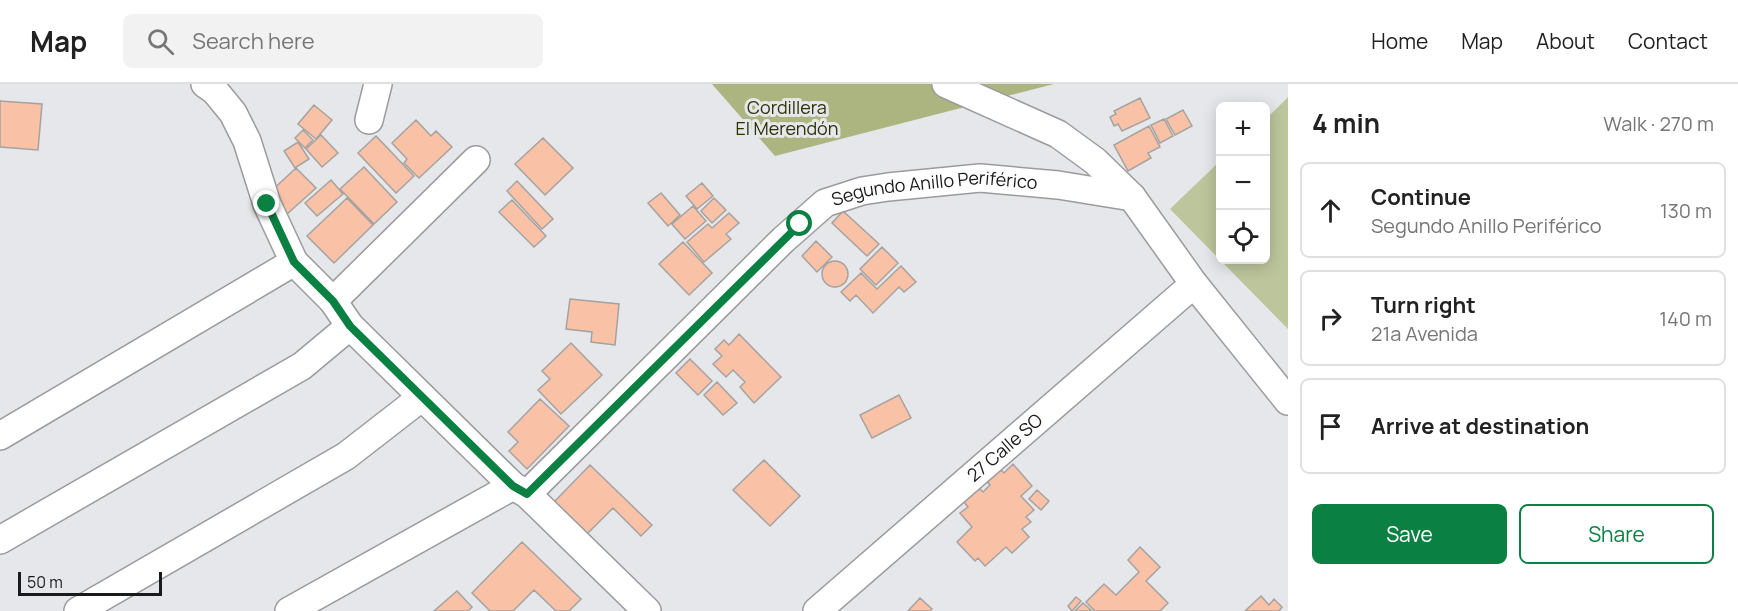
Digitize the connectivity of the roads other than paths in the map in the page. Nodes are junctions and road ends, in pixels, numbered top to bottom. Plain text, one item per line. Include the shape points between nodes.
1 (205, 84) edge
2 (378, 84) edge
3 (946, 84) edge
4 (369, 120) dead end
5 (476, 160) dead end
6 (1132, 196) junction
7 (294, 262) junction
8 (1194, 284) junction
9 (333, 301) junction
10 (350, 326) junction
11 (422, 397) junction
12 (1288, 401) edge
13 (0, 436) edge
14 (520, 490) junction
15 (0, 540) edge
16 (78, 611) edge
17 (289, 611) edge
18 (647, 611) edge
19 (817, 611) edge

1 - 7 street via 233,113 247,141 267,204
2 - 4 street
3 - 6 street via 1058,134 1095,161
5 - 9 street
6 - 8 street
6 - 14 street, Segundo Anillo Periférico via 980,178 862,191 825,203
7 - 9 street
7 - 13 street
8 - 12 street
8 - 19 street, 27 Calle SO
9 - 10 street
10 - 11 street
10 - 15 street via 302,366
11 - 14 street
11 - 16 street via 346,456
14 - 17 street, Segundo Anillo Periférico
14 - 18 street

